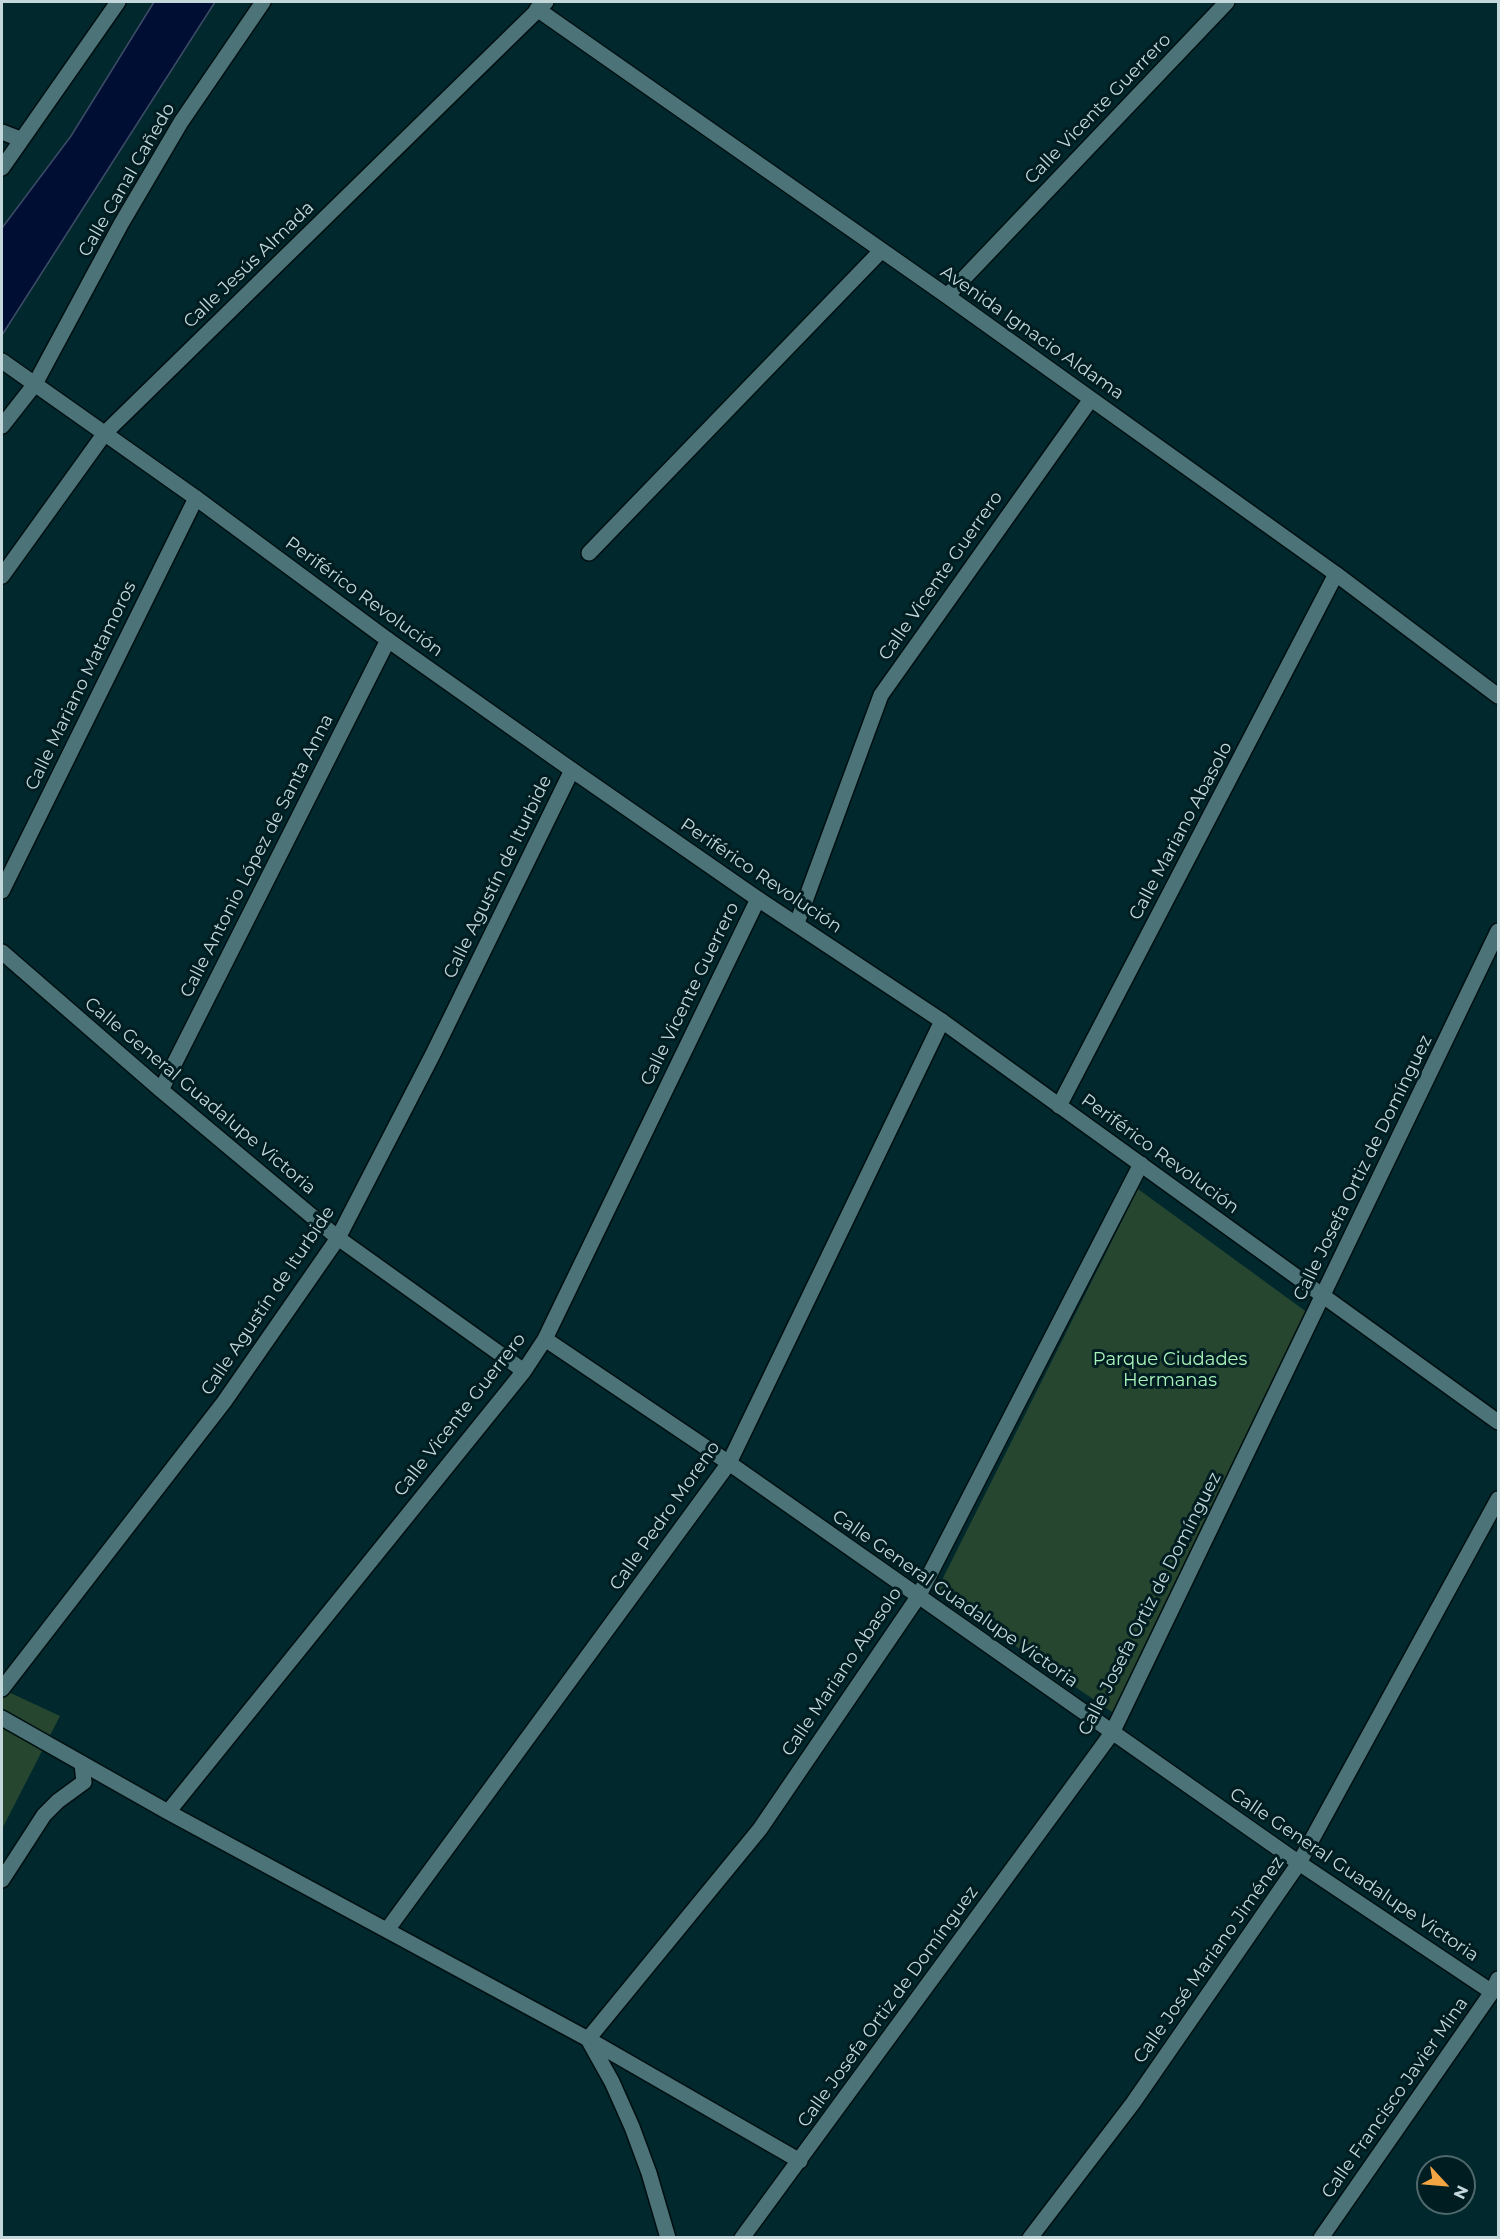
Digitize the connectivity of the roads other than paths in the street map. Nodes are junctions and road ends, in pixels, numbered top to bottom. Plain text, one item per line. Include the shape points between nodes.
1 (118, 2) edge
2 (263, 2) edge
3 (1227, 2) edge
4 (542, 5) edge
5 (2, 132) edge
6 (20, 139) junction
7 (2, 168) edge
8 (880, 251) junction
9 (947, 296) junction
10 (2, 361) edge
11 (35, 384) junction
12 (1091, 399) junction
13 (2, 426) edge
14 (105, 433) junction
15 (196, 498) junction
16 (589, 553) dead end
17 (1336, 574) junction
18 (2, 576) edge
19 (388, 640) junction
20 (1498, 696) edge
21 (572, 770) junction
22 (2, 891) edge
23 (758, 899) junction
24 (797, 923) junction
25 (1498, 931) edge
26 (2, 952) edge
27 (942, 1021) junction
28 (161, 1090) junction
29 (1059, 1106) junction
30 (1141, 1164) junction
31 (338, 1238) junction
32 (1323, 1297) junction
33 (545, 1339) junction
34 (524, 1371) junction
35 (1498, 1422) edge
36 (729, 1463) junction
37 (1498, 1498) edge
38 (918, 1597) junction
39 (2, 1689) edge
40 (2, 1718) edge
41 (1112, 1733) junction
42 (82, 1764) junction
43 (168, 1812) junction
44 (1299, 1863) junction
45 (2, 1880) edge
46 (387, 1930) junction
47 (1495, 1985) edge
48 (588, 2039) junction
49 (800, 2161) junction
50 (668, 2238) edge
51 (742, 2238) edge
52 (1030, 2238) edge
53 (1321, 2238) edge

1 - 6 street
2 - 11 street, Calle Canal Cañedo via 181,122
3 - 9 street, Calle Vicente Guerrero
4 - 8 street, Avenida Ignacio Aldama
4 - 14 street, Calle Jesús Almada
5 - 6 street
6 - 7 street
8 - 9 street, Avenida Ignacio Aldama
8 - 16 street
9 - 12 street, Avenida Ignacio Aldama
10 - 11 street, Periférico Revolución
11 - 13 street
11 - 14 street, Periférico Revolución
12 - 17 street, Avenida Ignacio Aldama
12 - 24 street, Calle Vicente Guerrero via 881,695
14 - 15 street, Periférico Revolución
14 - 18 street, Calle Jesús Almada
15 - 19 street, Periférico Revolución
15 - 22 street, Calle Mariano Matamoros
17 - 20 street, Avenida Ignacio Aldama
17 - 29 street, Calle Mariano Abasolo
19 - 21 street, Periférico Revolución
19 - 28 street, Calle Antonio López de Santa Anna
21 - 23 street, Periférico Revolución
21 - 31 street, Calle Agustín de Iturbide
23 - 24 street, Periférico Revolución
23 - 33 street, Calle Vicente Guerrero
24 - 27 street, Periférico Revolución
25 - 32 street, Calle Josefa Ortiz de Domínguez
26 - 28 street, Calle General Guadalupe Victoria
27 - 29 street, Periférico Revolución
27 - 36 street, Calle Pedro Moreno
28 - 31 street, Calle General Guadalupe Victoria
29 - 30 street, Periférico Revolución
30 - 32 street, Periférico Revolución
30 - 38 street, Calle Mariano Abasolo
31 - 34 street, Calle General Guadalupe Victoria
31 - 39 street, Calle Agustín de Iturbide via 224,1402
32 - 35 street, Periférico Revolución
32 - 41 street, Calle Josefa Ortiz de Domínguez
33 - 34 street, Calle Vicente Guerrero
33 - 36 street, Calle General Guadalupe Victoria
34 - 43 street, Calle Vicente Guerrero
36 - 38 street, Calle General Guadalupe Victoria
36 - 46 street, Calle Pedro Moreno
37 - 44 street, Calle José Mariano Jiménez
38 - 41 street, Calle General Guadalupe Victoria
38 - 48 street, Calle Mariano Abasolo via 760,1829
40 - 42 street
41 - 44 street, Calle General Guadalupe Victoria
41 - 49 street, Calle Josefa Ortiz de Domínguez
42 - 43 street
42 - 45 street via 84,1782 44,1815
43 - 46 street
44 - 47 street, Calle General Guadalupe Victoria
44 - 52 street, Calle José Mariano Jiménez via 1133,2103
46 - 48 street
47 - 53 street, Calle Francisco Javier Mina
48 - 49 street
48 - 50 street via 632,2127
49 - 51 street, Calle Josefa Ortiz de Domínguez

